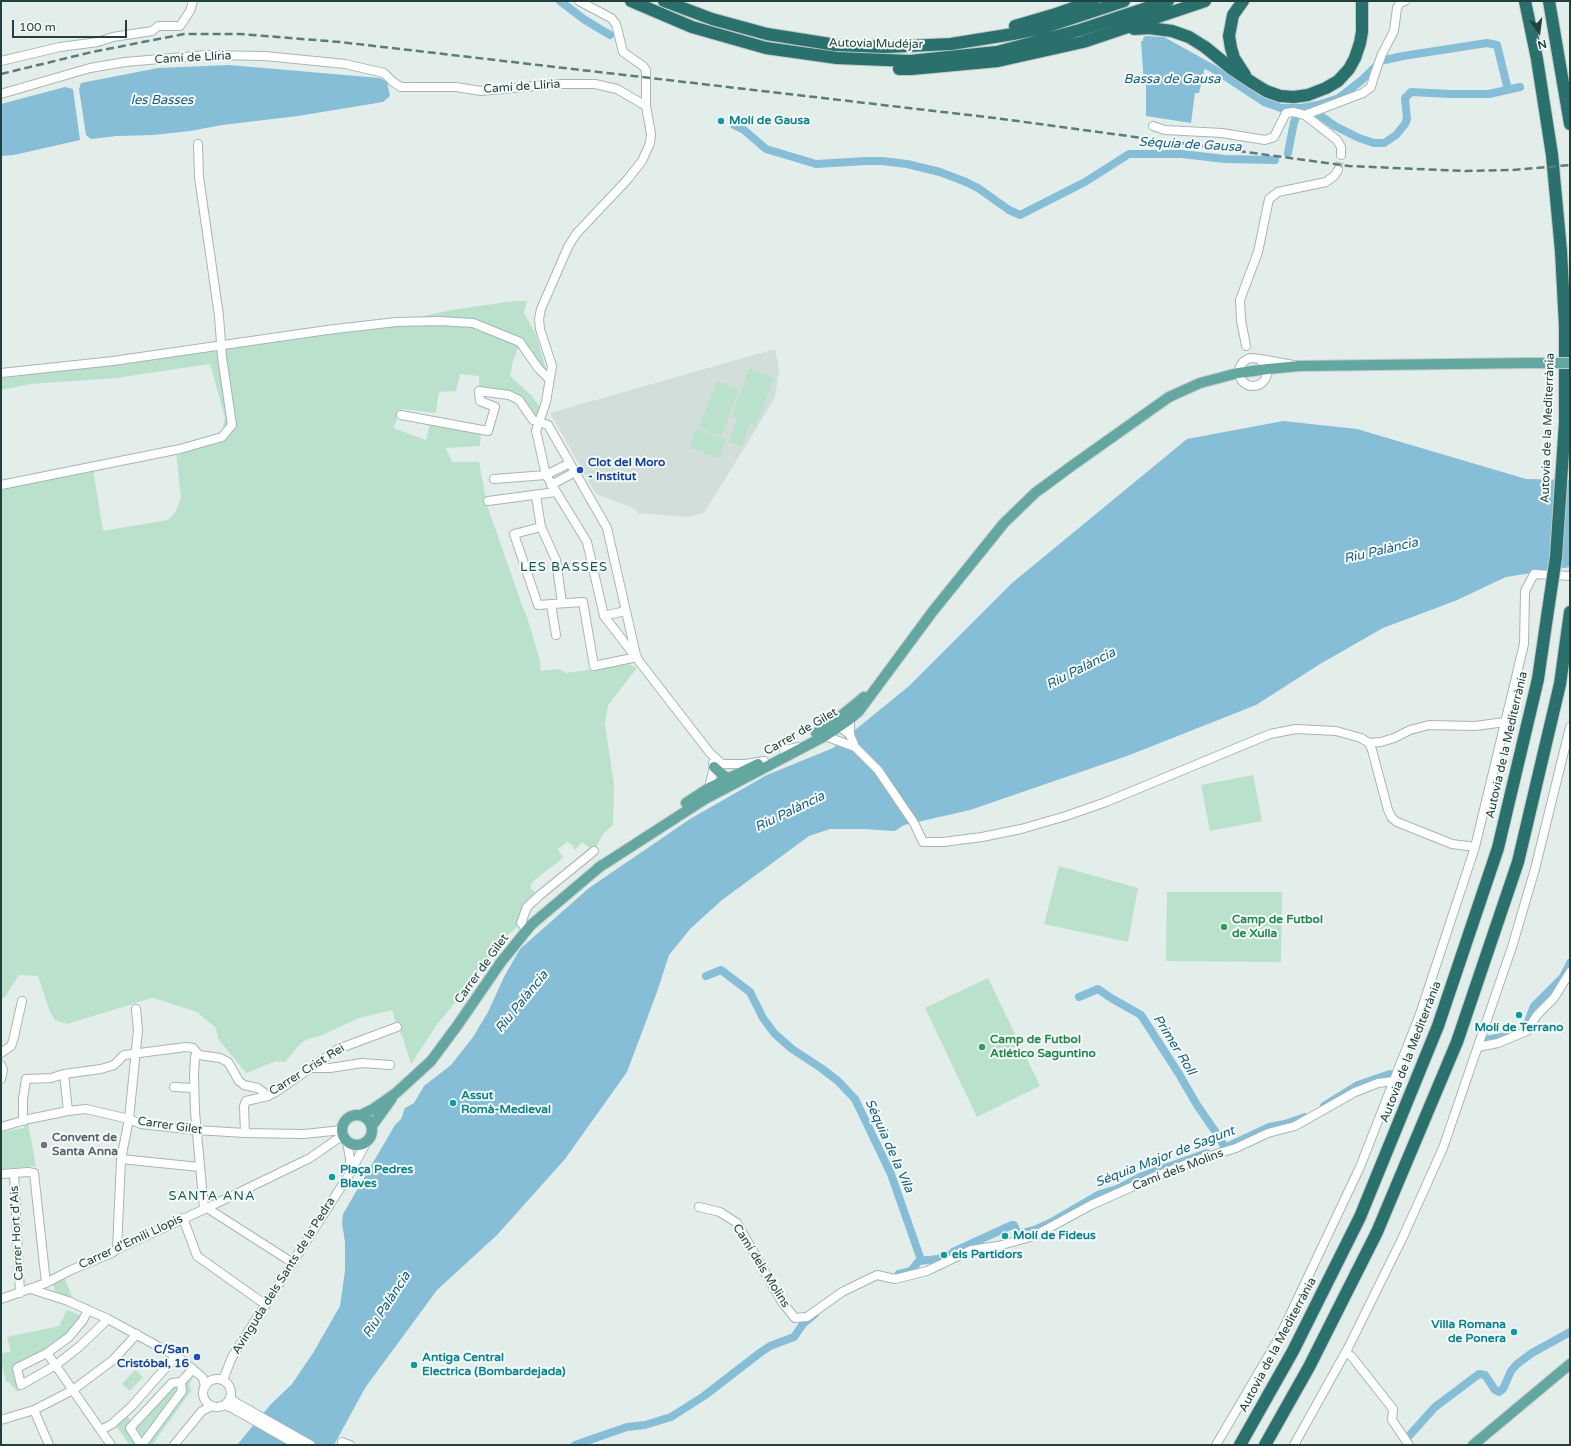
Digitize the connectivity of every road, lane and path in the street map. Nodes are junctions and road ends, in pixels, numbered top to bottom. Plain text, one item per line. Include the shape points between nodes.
1 (193, 1) edge
2 (579, 1) edge
3 (631, 1) edge
4 (664, 1) edge
5 (1093, 1) edge
6 (1124, 1) edge
7 (1168, 1) edge
8 (1205, 1) edge
9 (1243, 1) edge
10 (1362, 1) edge
11 (1405, 1) edge
12 (1525, 1) edge
13 (1549, 1) edge
14 (692, 27) junction
15 (1120, 30) junction
16 (767, 34) junction
17 (1, 61) edge
18 (1253, 83) junction
19 (1, 94) edge
20 (646, 106) junction
21 (1305, 114) junction
22 (1570, 124) edge
23 (1153, 126) dead end
24 (198, 144) dead end
25 (1341, 155) tunnel mouth
26 (1338, 170) tunnel mouth
27 (222, 346) junction
28 (1246, 346) junction
29 (1258, 358) junction
30 (1245, 359) junction
31 (1570, 363) edge
32 (1299, 366) junction
33 (1268, 368) junction
34 (1, 373) edge
35 (1238, 373) junction
36 (549, 379) junction
37 (402, 415) dead end
38 (539, 421) junction
39 (570, 463) junction
40 (575, 472) junction
41 (546, 475) junction
42 (494, 478) dead end
43 (1, 485) edge
44 (551, 485) junction
45 (556, 492) junction
46 (536, 496) junction
47 (488, 501) dead end
48 (542, 527) junction
49 (1570, 576) edge
50 (562, 603) junction
51 (551, 604) junction
52 (625, 611) junction
53 (604, 616) junction
54 (1569, 616) edge
55 (556, 635) dead end
56 (636, 657) junction
57 (880, 682) junction
58 (856, 705) junction
59 (850, 719) junction
60 (1505, 722) junction
61 (840, 727) junction
62 (1570, 727) edge
63 (850, 735) junction
64 (825, 736) junction
65 (842, 743) junction
66 (1369, 743) junction
67 (855, 747) junction
68 (784, 750) junction
69 (764, 761) junction
70 (777, 761) junction
71 (718, 765) junction
72 (729, 778) junction
73 (708, 793) junction
74 (1475, 847) junction
75 (594, 851) dead end
76 (527, 930) junction
77 (1570, 972) edge
78 (22, 1001) dead end
79 (136, 1009) dead end
80 (397, 1027) dead end
81 (1, 1043) edge
82 (1478, 1046) junction
83 (9, 1047) junction
84 (136, 1052) junction
85 (1, 1053) edge
86 (197, 1053) junction
87 (390, 1065) dead end
88 (1, 1066) edge
89 (310, 1068) junction
90 (64, 1074) junction
91 (1, 1079) edge
92 (1394, 1081) junction
93 (174, 1087) dead end
94 (194, 1088) junction
95 (396, 1093) junction
96 (268, 1096) junction
97 (68, 1110) junction
98 (361, 1115) junction
99 (129, 1119) junction
100 (23, 1121) junction
101 (372, 1126) junction
102 (1, 1127) edge
103 (196, 1130) junction
104 (245, 1133) junction
105 (344, 1135) junction
106 (366, 1143) junction
107 (120, 1159) junction
108 (199, 1168) junction
109 (14, 1173) junction
110 (350, 1173) junction
111 (1, 1174) edge
112 (699, 1207) dead end
113 (206, 1208) junction
114 (183, 1218) junction
115 (117, 1249) junction
116 (293, 1263) junction
117 (46, 1283) junction
118 (31, 1289) junction
119 (20, 1293) junction
120 (1, 1299) edge
121 (266, 1305) junction
122 (88, 1310) junction
123 (108, 1320) junction
124 (137, 1334) junction
125 (1346, 1352) junction
126 (47, 1353) junction
127 (176, 1356) junction
128 (1570, 1364) edge
129 (56, 1365) junction
130 (193, 1369) junction
131 (203, 1378) junction
132 (219, 1380) junction
133 (181, 1382) junction
134 (205, 1387) junction
135 (73, 1390) junction
136 (204, 1396) junction
137 (230, 1397) junction
138 (224, 1405) junction
139 (212, 1406) junction
140 (34, 1410) junction
141 (202, 1411) junction
142 (1, 1420) edge
143 (101, 1430) junction
144 (49, 1445) edge
145 (111, 1445) edge
146 (142, 1445) edge
147 (174, 1445) edge
148 (297, 1445) edge
149 (311, 1445) edge
150 (1216, 1445) edge
151 (1240, 1445) edge
152 (1265, 1445) edge
153 (1294, 1445) edge
154 (1409, 1445) edge
155 (1473, 1445) edge

1 - 17 street via 190,12 180,26 158,26 152,31 60,47
2 - 20 street via 611,18 616,24 623,52 646,70
3 - 14 highway, Autovía Mudéjar
4 - 16 highway, Autovía Mudéjar via 712,19
5 - 16 highway via 1006,28 930,40 853,40
6 - 16 highway, Autovía Mudéjar via 1035,29 951,44 862,47
7 - 14 highway, Autovía Mudéjar via 1080,30 997,52 910,61 837,58 766,48
8 - 15 highway
9 - 18 highway via 1233,15 1229,36 1234,58
10 - 18 highway via 1360,43 1355,58 1338,81 1308,95 1294,97 1273,93
11 - 21 street via 1397,8 1394,31 1382,54 1371,87 1363,93
12 - 151 highway, Autovia de la Mediterrània, bridge via 1551,147 1565,326 1565,422 1556,557 1538,679 1498,848 1438,1026 1360,1217 1293,1351
13 - 22 highway
14 - 15 highway via 731,45 764,53 837,66 911,69 998,61 1083,42
15 - 18 highway via 1149,28 1172,31 1189,37
19 - 20 street, Camí de Llíria via 90,68 207,54 265,56 345,64 384,73 401,87 456,87 481,91 556,84 595,84 618,89
20 - 36 street via 651,134 642,161 576,234 541,309 540,329 552,366
21 - 23 street via 1286,113 1274,138 1265,140 1222,133 1165,130
21 - 25 street via 1337,140 1341,147
24 - 27 street via 199,177
26 - 28 street via 1326,182 1278,192 1269,199 1258,252 1240,300
27 - 34 street
27 - 36 street via 396,322 474,323 520,342
27 - 43 street via 232,425 222,437 180,449
28 - 29 street
28 - 30 street
29 - 30 street
29 - 32 street
29 - 33 street
30 - 35 street via 1239,365
31 - 32 main road, bridge
32 - 33 main road
33 - 35 main road
33 - 35 street via 1266,378 1255,386 1247,385
35 - 57 main road via 1200,383 1169,397 1035,493 1004,523
36 - 38 street via 546,402
37 - 38 street via 488,431 495,407 480,401 479,391 509,395 519,400 533,420
38 - 39 street via 548,425
38 - 41 street via 536,431
39 - 40 street
39 - 41 street
40 - 44 street
40 - 52 street via 607,528
41 - 42 street
41 - 44 street
44 - 45 street
45 - 46 street
45 - 53 street via 587,542
46 - 47 street
46 - 48 street
48 - 50 street via 556,560
48 - 51 street via 514,534 538,605
49 - 60 street via 1534,574 1525,591 1524,644
50 - 51 street
50 - 56 street via 583,602 594,666
51 - 55 street
52 - 53 street
52 - 56 street
53 - 56 street
54 - 152 highway via 1560,684 1518,862 1457,1042 1376,1232 1309,1367
56 - 71 street
57 - 58 main road, Carrer de Gilet
57 - 59 main road, Carrer de Gilet
58 - 61 street via 850,715 841,721
58 - 68 main road, Carrer de Gilet via 822,731
59 - 61 main road, Carrer de Gilet
59 - 63 street
60 - 66 street via 1476,726 1429,725 1381,742
60 - 74 street
61 - 63 street
61 - 64 main road, Carrer de Gilet
61 - 65 street
61 - 68 street via 832,728 798,747
62 - 82 street via 1535,869 1512,947
63 - 67 street
64 - 65 street
64 - 70 main road, Carrer de Gilet
65 - 67 street
66 - 67 street via 1336,731 1296,729 1270,734 1066,816 982,837 936,842 922,842 914,823 878,770
66 - 74 street via 1392,818 1410,828 1452,844
68 - 69 main road, Carrer de Gilet
69 - 71 street
69 - 72 main road, Carrer de Gilet
70 - 72 main road via 764,764 737,778
70 - 73 main road, Carrer de Gilet
71 - 72 main road
71 - 73 street
72 - 73 main road via 723,786
73 - 76 main road, Carrer de Gilet via 598,868
74 - 92 street via 1420,1014
75 - 76 street via 527,907 521,923
76 - 95 main road, Carrer de Gilet via 501,962 431,1061
77 - 82 street via 1554,998 1537,1015 1527,1031 1498,1043
78 - 83 street via 13,1041
79 - 84 street
80 - 89 street, Carrer Crist Rei via 338,1049
81 - 83 street
82 - 125 street via 1443,1148 1402,1239
83 - 85 street
84 - 86 street via 186,1047 193,1048
84 - 90 street via 124,1055 114,1065
84 - 99 street
86 - 94 street
86 - 96 street via 228,1062 244,1085 258,1088
87 - 89 street via 362,1063
88 - 91 street
89 - 96 street, Carrer Crist Rei
90 - 97 street
90 - 100 street via 51,1078 26,1079 22,1099
92 - 112 street, Camí dels Molins via 1378,1083 1355,1092 1295,1126 1268,1133 1236,1148 1154,1177 1091,1205 1034,1236 971,1250 920,1273 895,1279 878,1275 842,1292 807,1317 795,1318 782,1302 738,1223 720,1212
92 - 150 street via 1360,1166 1279,1338
93 - 94 street
94 - 103 street
95 - 98 main road, Carrer de Gilet
95 - 101 main road, Carrer de Gilet
96 - 104 street, Carrer Crist Rei via 246,1101
97 - 99 street, Carrer Gilet via 86,1109
97 - 100 street, Carrer Gilet
98 - 101 main road via 368,1118
98 - 105 main road via 347,1119
99 - 103 street, Carrer Gilet via 141,1124
99 - 107 street
100 - 102 street, Carrer Gilet
101 - 106 main road via 372,1135
103 - 104 street, Carrer Gilet
103 - 108 street
104 - 105 street, Carrer Gilet
105 - 106 main road via 357,1145
105 - 110 street via 350,1159
105 - 113 street, Carrer d'Emili Llopis via 310,1158
106 - 110 street, Avinguda dels Sants de la Pedra
107 - 108 street
107 - 115 street
108 - 113 street
109 - 111 street
109 - 117 street via 34,1173
109 - 119 street, Carrer Hort d'Ais
110 - 116 street, Avinguda dels Sants de la Pedra
113 - 114 street, Carrer d'Emili Llopis
113 - 116 street
114 - 115 street, Carrer d'Emili Llopis
114 - 121 street via 197,1256
115 - 117 street, Carrer d'Emili Llopis
116 - 121 street, Avinguda dels Sants de la Pedra
117 - 118 street, Carrer d'Emili Llopis
118 - 119 street, Carrer d'Emili Llopis
118 - 122 street
119 - 120 street, Carrer d'Emili Llopis
121 - 132 street, Avinguda dels Sants de la Pedra
122 - 123 street
122 - 126 street via 69,1337
123 - 124 street
123 - 129 street
124 - 127 street
124 - 135 street via 112,1360
125 - 153 street
125 - 154 street via 1393,1409 1392,1420
126 - 129 street
126 - 129 street via 17,1368 21,1385
127 - 130 street
127 - 143 street via 131,1407
128 - 155 main road
129 - 135 street
130 - 131 street
130 - 133 street
131 - 132 street
131 - 134 street
132 - 134 street via 209,1382
132 - 137 street via 230,1387
133 - 146 street via 182,1391
133 - 146 street via 172,1383 130,1428
134 - 136 street
135 - 140 street
135 - 143 street
136 - 139 street
136 - 141 street
137 - 138 street
137 - 149 street
138 - 139 street
138 - 148 street
139 - 141 street
140 - 142 street
140 - 144 street
141 - 147 street
143 - 145 street

